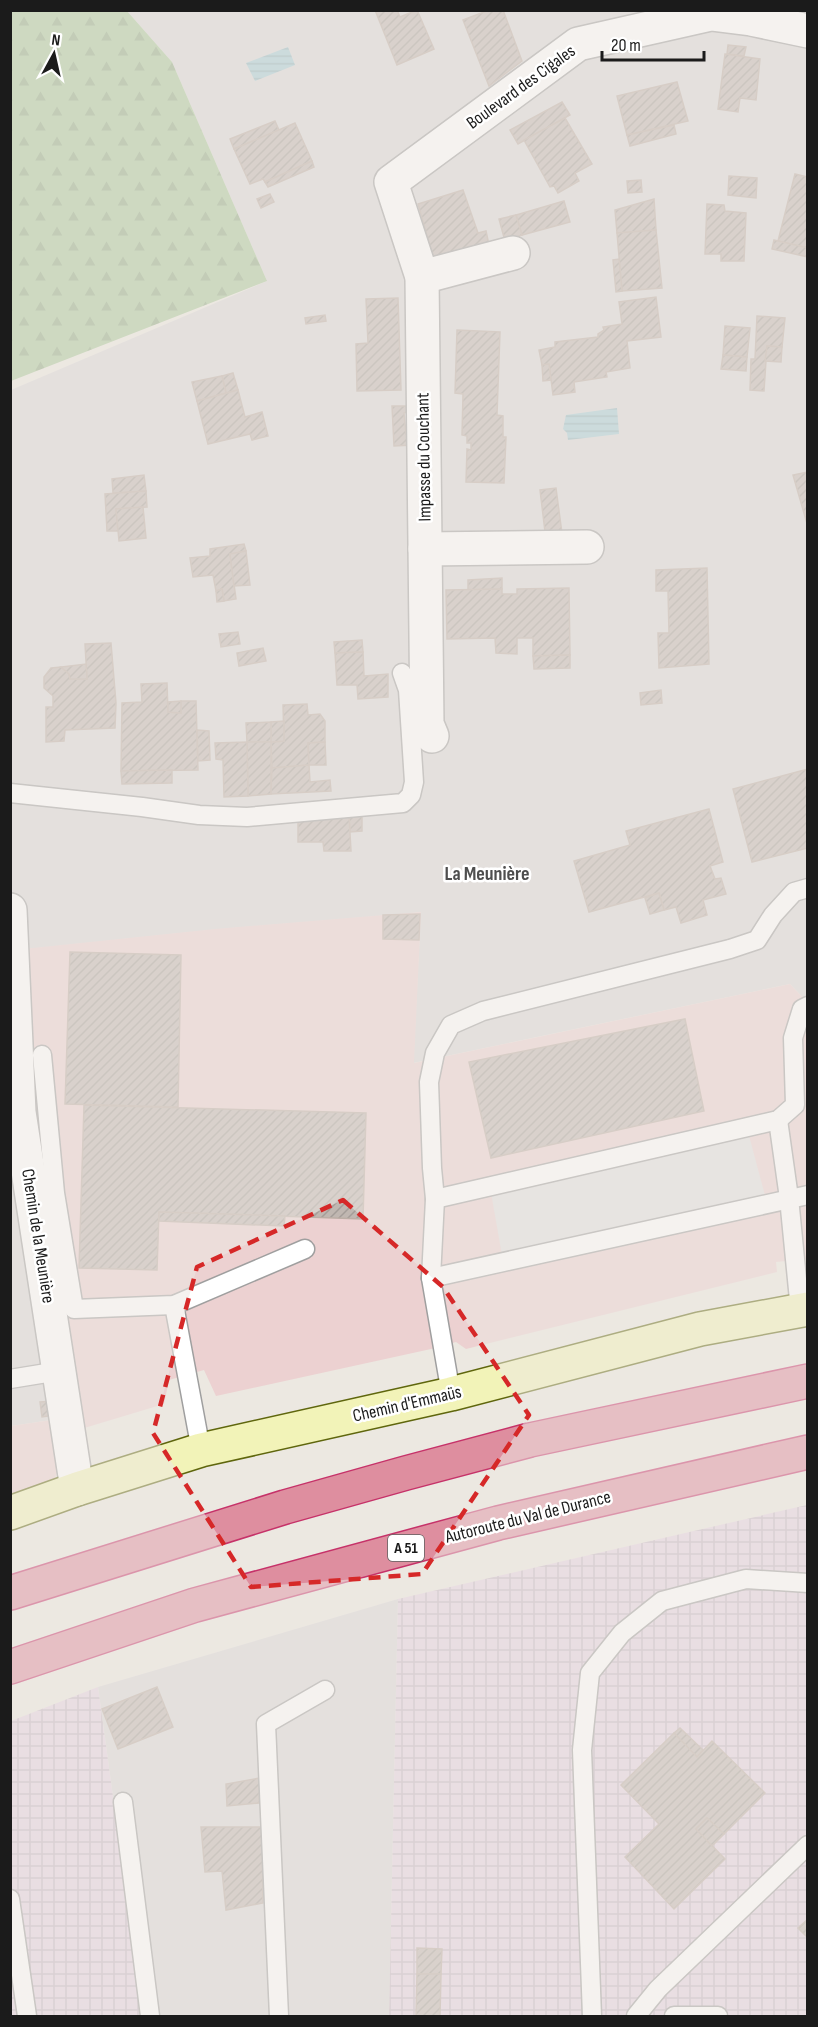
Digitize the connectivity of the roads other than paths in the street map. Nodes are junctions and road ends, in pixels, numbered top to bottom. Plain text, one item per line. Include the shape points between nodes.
1 (807, 31) edge
2 (391, 182) joint
3 (513, 252) dead end
4 (422, 277) junction
5 (587, 547) dead end
6 (425, 549) junction
7 (402, 673) dead end
8 (432, 736) dead end
9 (10, 793) edge
10 (807, 888) edge
11 (10, 910) edge
12 (807, 1006) edge
13 (42, 1055) dead end
14 (778, 1120) junction
15 (807, 1195) edge
16 (789, 1198) junction
17 (435, 1199) junction
18 (305, 1249) dead end
19 (431, 1278) junction
20 (174, 1305) junction
21 (804, 1310) edge
22 (59, 1371) junction
23 (10, 1379) edge
24 (807, 1382) edge
25 (451, 1394) junction
26 (201, 1450) junction
27 (807, 1452) edge
28 (77, 1489) junction
29 (10, 1513) edge
30 (807, 1583) edge
31 (10, 1593) edge
32 (10, 1667) edge
33 (325, 1690) dead end
34 (123, 1802) dead end
35 (807, 1845) edge
36 (10, 1899) edge
37 (27, 2016) edge
38 (150, 2016) edge
39 (279, 2016) edge
40 (592, 2016) edge
41 (636, 2016) edge
42 (675, 2016) edge
43 (718, 2016) edge

1 - 2 street, Boulevard des Cigales via 711,14 578,44
2 - 4 street, Impasse du Couchant
3 - 4 street
4 - 6 street, Impasse du Couchant
5 - 6 street
6 - 8 street, Impasse du Couchant via 428,724
7 - 9 lane via 408,690 414,782 411,795 403,803 247,817
10 - 17 lane via 794,892 757,940 483,1011 451,1025 435,1053 429,1082
11 - 22 street, Chemin de la Meunière via 19,1112
12 - 14 lane via 802,1009 793,1038 795,1105
13 - 20 lane via 55,1192 75,1310
14 - 16 lane
14 - 17 lane
15 - 16 lane
16 - 19 lane
16 - 21 lane
17 - 19 lane
18 - 20 lane
19 - 25 lane
20 - 26 lane
21 - 25 street, Chemin d'Emmaüs via 700,1329
22 - 23 lane
22 - 28 street, Chemin de la Meunière
24 - 31 highway via 530,1440 285,1507
25 - 26 street, Chemin d'Emmaüs
26 - 28 street, Chemin d'Emmaüs
27 - 32 highway, Autoroute du Val de Durance / A 51 via 498,1523 195,1605
28 - 29 street, Chemin d'Emmaüs
30 - 40 lane via 746,1579 662,1601 622,1633 590,1673 582,1750
33 - 39 lane via 266,1724
34 - 38 lane
35 - 41 lane via 658,1989
36 - 37 lane
42 - 43 lane

